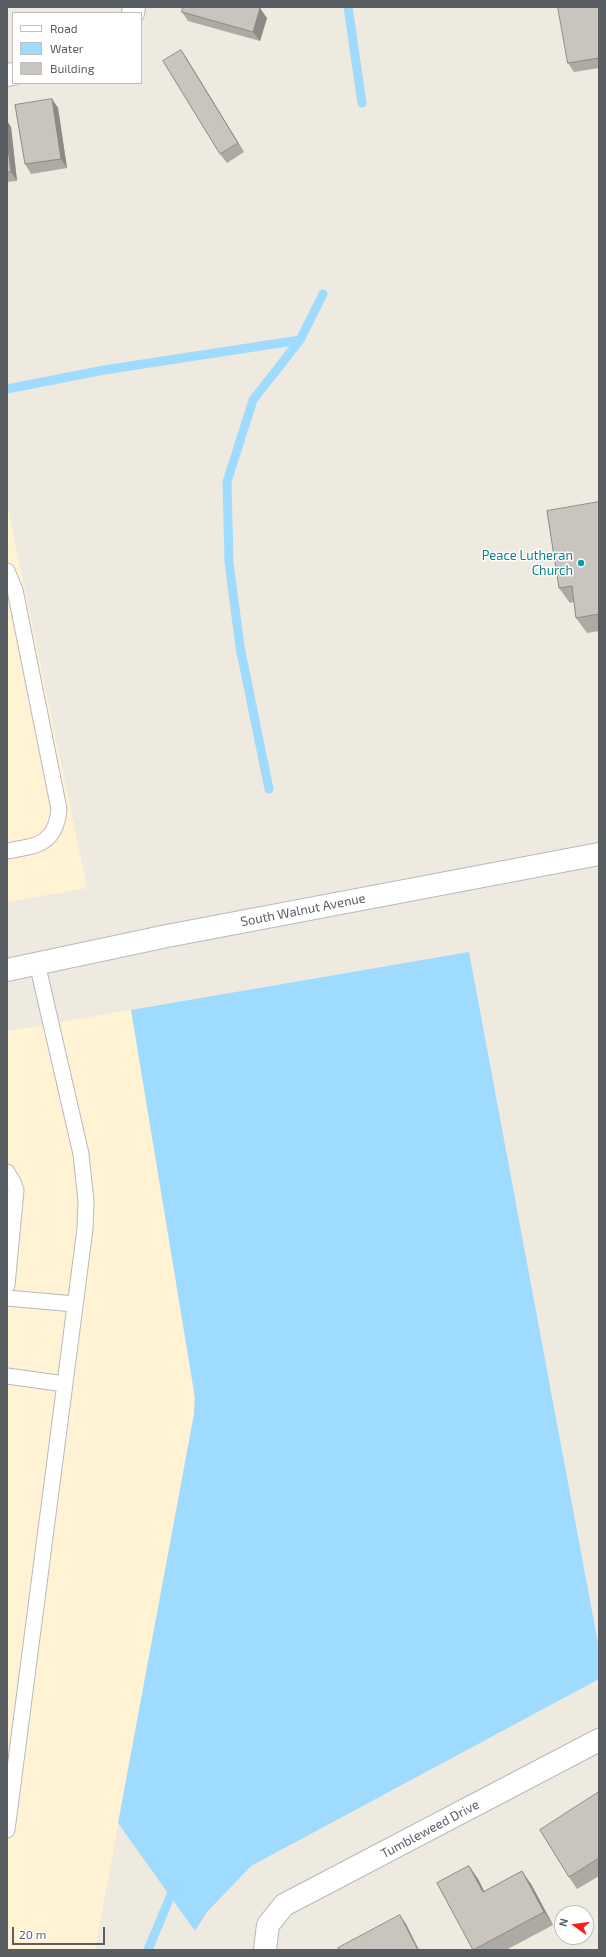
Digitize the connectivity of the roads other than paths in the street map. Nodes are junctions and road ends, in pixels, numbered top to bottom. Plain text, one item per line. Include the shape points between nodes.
1 (7, 571) edge
2 (7, 851) edge
3 (599, 854) edge
4 (37, 963) junction
5 (7, 970) edge
6 (7, 1172) edge
7 (7, 1195) edge
8 (15, 1208) junction
9 (7, 1285) edge
10 (7, 1298) edge
11 (75, 1304) junction
12 (7, 1376) edge
13 (65, 1384) junction
14 (599, 1740) edge
15 (7, 1830) edge
16 (265, 1950) edge

1 - 2 lane via 15,590 59,809 56,826 45,841
3 - 4 street, South Walnut Avenue
4 - 5 street, South Walnut Avenue
4 - 11 lane via 85,1177 85,1229
6 - 8 lane via 16,1190
7 - 8 lane
8 - 9 lane
10 - 11 lane
11 - 13 lane
12 - 13 lane
13 - 15 lane
14 - 16 street, Tumbleweed Drive via 284,1905 268,1925

